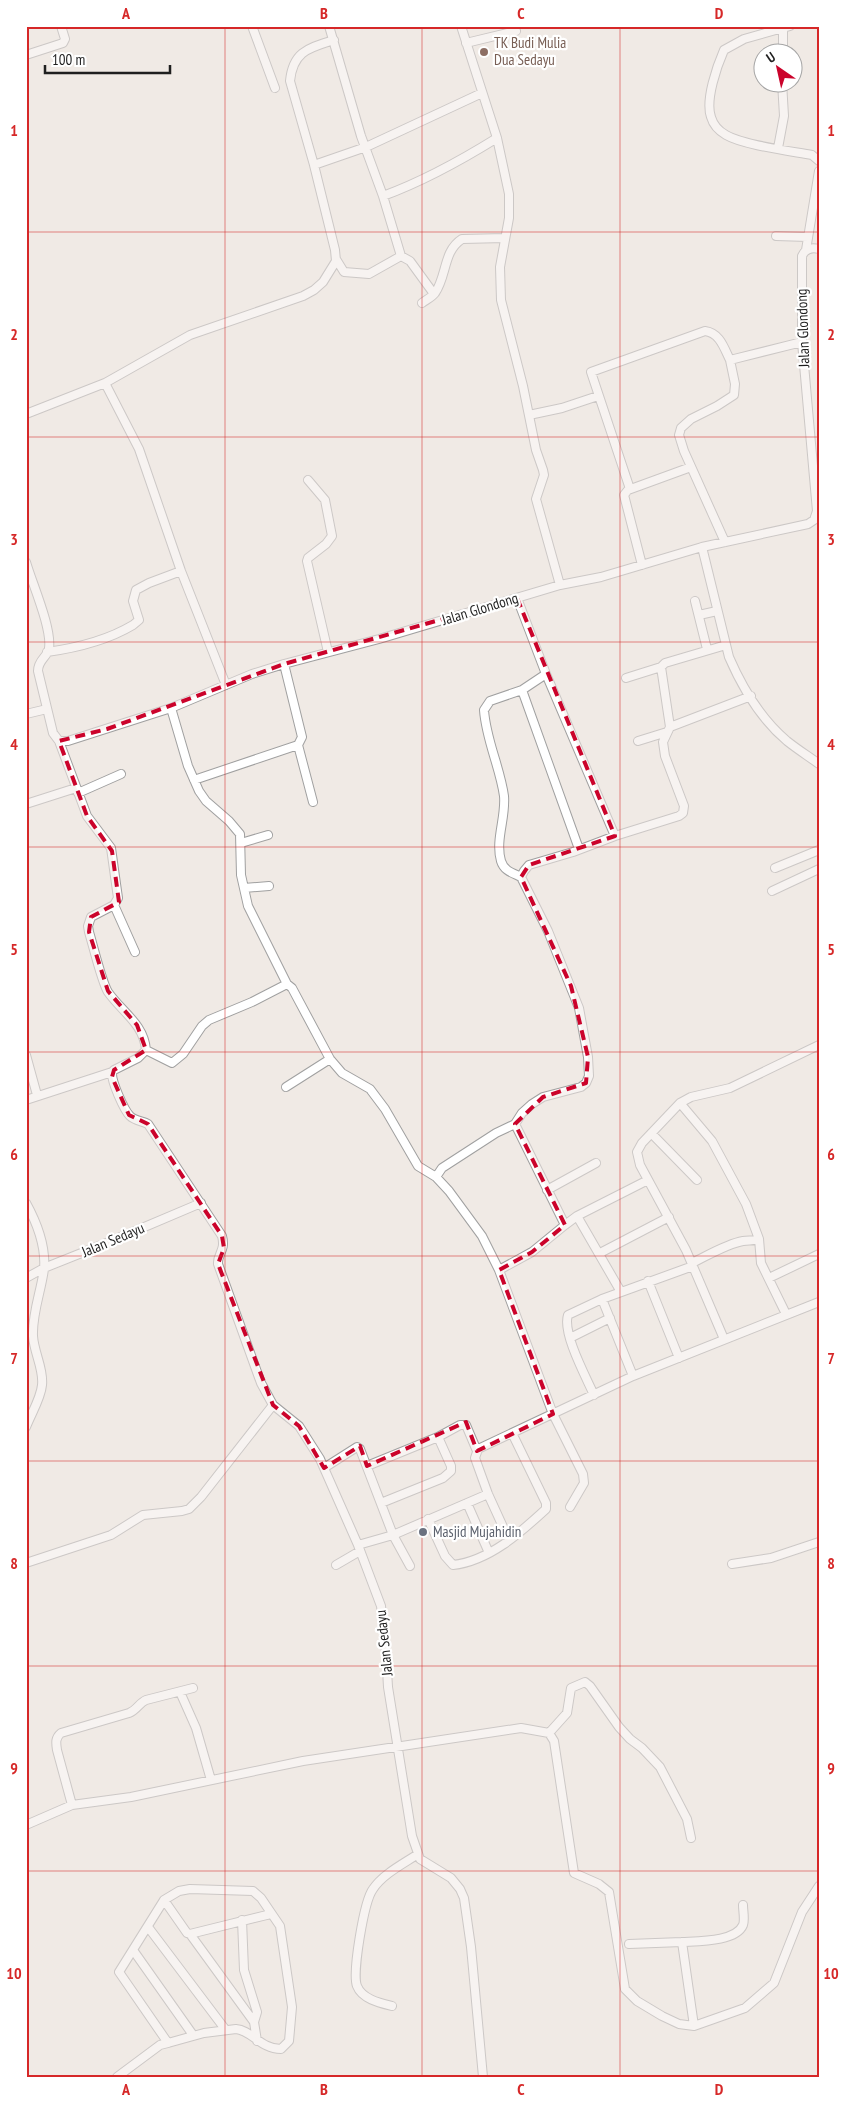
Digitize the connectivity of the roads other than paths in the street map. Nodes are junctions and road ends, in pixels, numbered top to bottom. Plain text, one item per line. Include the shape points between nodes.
1 (62, 26) edge
2 (252, 26) edge
3 (329, 26) edge
4 (461, 26) edge
5 (786, 27) edge
6 (516, 31) dead end
7 (334, 40) junction
8 (784, 42) edge
9 (466, 44) junction
10 (26, 55) edge
11 (275, 88) dead end
12 (783, 92) edge
13 (482, 93) junction
14 (497, 138) junction
15 (366, 147) junction
16 (778, 148) junction
17 (819, 162) edge
18 (314, 165) junction
19 (819, 171) edge
20 (383, 196) junction
21 (776, 236) dead end
22 (505, 238) junction
23 (808, 238) junction
24 (806, 250) junction
25 (819, 250) edge
26 (401, 256) junction
27 (336, 259) junction
28 (434, 294) junction
29 (422, 303) dead end
30 (802, 342) junction
31 (730, 360) junction
32 (105, 383) junction
33 (598, 396) junction
34 (26, 414) edge
35 (529, 415) junction
36 (691, 467) junction
37 (308, 480) dead end
38 (630, 489) junction
39 (816, 520) edge
40 (725, 542) junction
41 (702, 547) junction
42 (26, 562) edge
43 (642, 565) junction
44 (181, 571) junction
45 (560, 585) junction
46 (517, 598) junction
47 (695, 601) dead end
48 (717, 611) junction
49 (699, 615) junction
50 (726, 645) junction
51 (707, 650) junction
52 (47, 652) junction
53 (328, 652) junction
54 (284, 664) junction
55 (661, 667) junction
56 (546, 674) junction
57 (626, 678) dead end
58 (226, 684) junction
59 (522, 690) junction
60 (751, 696) junction
61 (171, 708) junction
62 (46, 709) junction
63 (26, 714) edge
64 (669, 730) junction
65 (59, 740) junction
66 (638, 741) dead end
67 (298, 745) junction
68 (819, 764) edge
69 (121, 774) dead end
70 (194, 780) junction
71 (77, 790) junction
72 (313, 802) dead end
73 (26, 804) edge
74 (268, 834) dead end
75 (615, 836) junction
76 (241, 843) junction
77 (580, 849) junction
78 (819, 850) edge
79 (775, 868) dead end
80 (819, 869) edge
81 (521, 877) junction
82 (269, 886) dead end
83 (244, 888) junction
84 (772, 891) dead end
85 (114, 905) junction
86 (135, 952) dead end
87 (288, 984) junction
88 (819, 1045) edge
89 (146, 1050) junction
90 (26, 1056) edge
91 (330, 1059) junction
92 (112, 1072) junction
93 (286, 1087) dead end
94 (37, 1095) junction
95 (26, 1100) edge
96 (680, 1103) junction
97 (514, 1124) junction
98 (652, 1134) junction
99 (596, 1163) dead end
100 (436, 1177) junction
101 (648, 1180) junction
102 (697, 1180) dead end
103 (547, 1190) junction
104 (201, 1203) junction
105 (26, 1204) edge
106 (577, 1216) junction
107 (669, 1217) junction
108 (565, 1225) junction
109 (759, 1239) junction
110 (600, 1253) junction
111 (819, 1254) edge
112 (692, 1264) junction
113 (44, 1268) junction
114 (499, 1270) junction
115 (26, 1278) edge
116 (769, 1278) junction
117 (648, 1281) junction
118 (621, 1292) junction
119 (602, 1299) junction
120 (819, 1302) edge
121 (786, 1314) junction
122 (610, 1318) junction
123 (570, 1338) junction
124 (724, 1339) junction
125 (679, 1358) junction
126 (633, 1376) junction
127 (594, 1394) junction
128 (272, 1405) junction
129 (553, 1414) junction
130 (26, 1427) edge
131 (512, 1433) junction
132 (438, 1437) junction
133 (477, 1451) junction
134 (367, 1466) junction
135 (324, 1468) junction
136 (488, 1494) junction
137 (381, 1503) junction
138 (467, 1503) junction
139 (570, 1507) dead end
140 (428, 1519) junction
141 (393, 1535) junction
142 (509, 1540) junction
143 (819, 1542) edge
144 (359, 1548) junction
145 (489, 1553) junction
146 (26, 1563) edge
147 (732, 1564) dead end
148 (336, 1565) dead end
149 (410, 1566) dead end
150 (193, 1688) dead end
151 (180, 1692) junction
152 (549, 1733) junction
153 (397, 1746) junction
154 (211, 1780) junction
155 (72, 1805) junction
156 (26, 1825) edge
157 (691, 1838) dead end
158 (418, 1854) junction
159 (819, 1886) edge
160 (164, 1900) junction
161 (743, 1905) dead end
162 (271, 1914) junction
163 (242, 1920) junction
164 (148, 1927) junction
165 (190, 1934) junction
166 (682, 1942) junction
167 (629, 1944) dead end
168 (133, 1950) junction
169 (392, 2006) dead end
170 (254, 2022) junction
171 (694, 2026) junction
172 (225, 2030) junction
173 (193, 2035) junction
174 (257, 2041) junction
175 (168, 2043) junction
176 (117, 2077) edge
177 (483, 2077) edge

1 - 10 street via 63,43
2 - 11 street
3 - 7 street
4 - 9 street
5 - 8 street
5 - 16 street via 744,39 724,50 710,98 710,116 715,126 726,135
6 - 9 street
7 - 15 street
7 - 18 street via 308,49 297,58 291,70 290,81
9 - 13 street
12 - 16 street via 784,116
13 - 14 street
13 - 15 street
14 - 20 street via 441,172
14 - 22 street via 509,200
15 - 18 street
15 - 20 street
16 - 17 street via 812,155
18 - 27 street
19 - 23 street, Jalan Glondong
20 - 26 street
21 - 23 street
22 - 28 street via 462,239 456,242
22 - 35 street via 500,267 500,300
23 - 24 street, Jalan Glondong
24 - 25 street
24 - 30 street, Jalan Glondong via 802,256
26 - 27 street via 368,274 343,271
26 - 28 street via 410,261
27 - 32 street via 323,282 303,296 190,335
28 - 29 street
30 - 31 street
30 - 39 street, Jalan Glondong
31 - 33 street via 718,338 705,332 591,372
31 - 36 street via 734,395 681,428 680,441
32 - 34 street
32 - 44 street via 139,449
33 - 35 street
33 - 38 street
35 - 45 street via 544,475 536,499
36 - 38 street
36 - 40 street
37 - 53 street via 325,500 332,530 330,540 307,561
38 - 43 street via 624,495
39 - 40 street, Jalan Glondong
40 - 41 street, Jalan Glondong
41 - 43 street, Jalan Glondong
41 - 48 street
42 - 52 street via 46,626
43 - 45 street, Jalan Glondong
44 - 52 street via 136,590 133,601 139,620 131,627 64,650
44 - 58 street
45 - 46 street, Jalan Glondong
46 - 53 street, Jalan Glondong
46 - 56 street
47 - 49 street
48 - 49 street
48 - 50 street
49 - 51 street
50 - 51 street
50 - 60 street via 736,672
51 - 55 street
52 - 62 street via 38,671
53 - 54 street, Jalan Glondong
54 - 58 street, Jalan Glondong
54 - 67 street via 302,737
55 - 57 street
55 - 64 street
56 - 59 street
56 - 75 street
58 - 61 street, Jalan Glondong
59 - 77 street
59 - 81 street via 490,701 484,710 504,795 504,816 499,836 501,862 506,870
60 - 64 street
60 - 68 street via 767,721 787,741
61 - 65 street, Jalan Glondong via 68,742
61 - 70 street
62 - 63 street
62 - 65 street via 53,733
64 - 66 street
64 - 75 street via 663,742 665,756 684,806 683,813
65 - 71 street
67 - 70 street
67 - 72 street
69 - 71 street
70 - 76 street via 206,801 235,827
71 - 73 street
71 - 85 street via 88,819 112,851 118,898
74 - 76 street
75 - 77 street
76 - 83 street
77 - 81 street via 529,865
78 - 79 street
80 - 84 street
81 - 97 street via 548,931 579,1008 589,1076 580,1087 543,1097 532,1104
82 - 83 street
83 - 87 street via 248,906
85 - 86 street
85 - 89 street via 91,918 89,932 108,991 137,1024
87 - 89 street via 209,1020 172,1063
87 - 91 street
88 - 96 street via 730,1088 691,1097
89 - 92 street
90 - 94 street
91 - 93 street
91 - 100 street via 342,1073 370,1089 418,1166
92 - 94 street
92 - 104 street, Jalan Sedayu via 114,1084 129,1115 148,1124
94 - 95 street
96 - 98 street
96 - 109 street via 712,1141 746,1204
97 - 100 street via 442,1168
97 - 103 street
98 - 101 street via 637,1152
98 - 102 street
99 - 103 street
100 - 114 street via 482,1236
101 - 106 street
101 - 107 street
103 - 108 street
104 - 113 street, Jalan Sedayu
104 - 128 street, Jalan Sedayu via 222,1236 224,1248 218,1264
105 - 113 street via 40,1235
106 - 108 street
106 - 110 street
107 - 110 street
107 - 112 street
108 - 114 street via 532,1252
109 - 112 street via 730,1246
109 - 116 street via 761,1263
110 - 118 street
111 - 116 street
112 - 117 street
112 - 124 street
113 - 115 street, Jalan Sedayu
113 - 130 street via 35,1308 33,1337 43,1376 42,1387
114 - 129 street
116 - 121 street
117 - 118 street
117 - 125 street
118 - 119 street
119 - 122 street
119 - 123 street via 568,1314
120 - 121 street
121 - 124 street
122 - 123 street
122 - 126 street
123 - 127 street
124 - 125 street
125 - 126 street
126 - 127 street
127 - 129 street
128 - 135 street, Jalan Sedayu via 299,1426
128 - 146 street via 189,1509 143,1514 111,1535
129 - 131 street
129 - 139 street via 584,1478
131 - 133 street
131 - 142 street via 547,1507
132 - 133 street via 466,1425
132 - 134 street
132 - 137 street via 451,1466 448,1474
133 - 136 street via 475,1458
134 - 135 street via 357,1447
134 - 137 street
135 - 144 street, Jalan Sedayu
136 - 138 street
136 - 142 street
137 - 141 street
138 - 140 street
138 - 145 street
140 - 141 street
140 - 145 street via 445,1556 453,1565
141 - 144 street
141 - 149 street
142 - 145 street
143 - 147 street via 771,1558
144 - 148 street
144 - 153 street, Jalan Sedayu via 381,1606
150 - 151 street
151 - 154 street via 196,1728
151 - 155 street via 146,1700 129,1713 58,1736 57,1750
152 - 153 street via 521,1728
152 - 157 street via 566,1713 571,1688 585,1682 619,1727 660,1767 686,1819
152 - 171 street via 554,1740 574,1873 609,1892 625,1989 637,2001 662,2016 678,2024
153 - 154 street
153 - 158 street, Jalan Sedayu
154 - 155 street via 131,1797
155 - 156 street
158 - 169 street via 380,1880 372,1890 361,1927 357,1986 377,2002
158 - 177 street via 424,1863 451,1878 464,1898
159 - 171 street via 802,1912 774,1983 745,2008
160 - 162 street via 190,1889 253,1891
160 - 164 street
160 - 165 street
161 - 166 street via 743,1924 738,1932 714,1941
162 - 163 street
162 - 174 street via 280,1926 292,2007 290,2036 280,2049
163 - 165 street
163 - 170 street via 244,1970 257,2012
164 - 168 street
164 - 172 street
165 - 170 street
166 - 167 street
166 - 171 street
168 - 173 street
168 - 175 street via 119,1975
170 - 174 street
172 - 173 street
172 - 174 street via 240,2029
173 - 175 street
175 - 176 street via 160,2045

